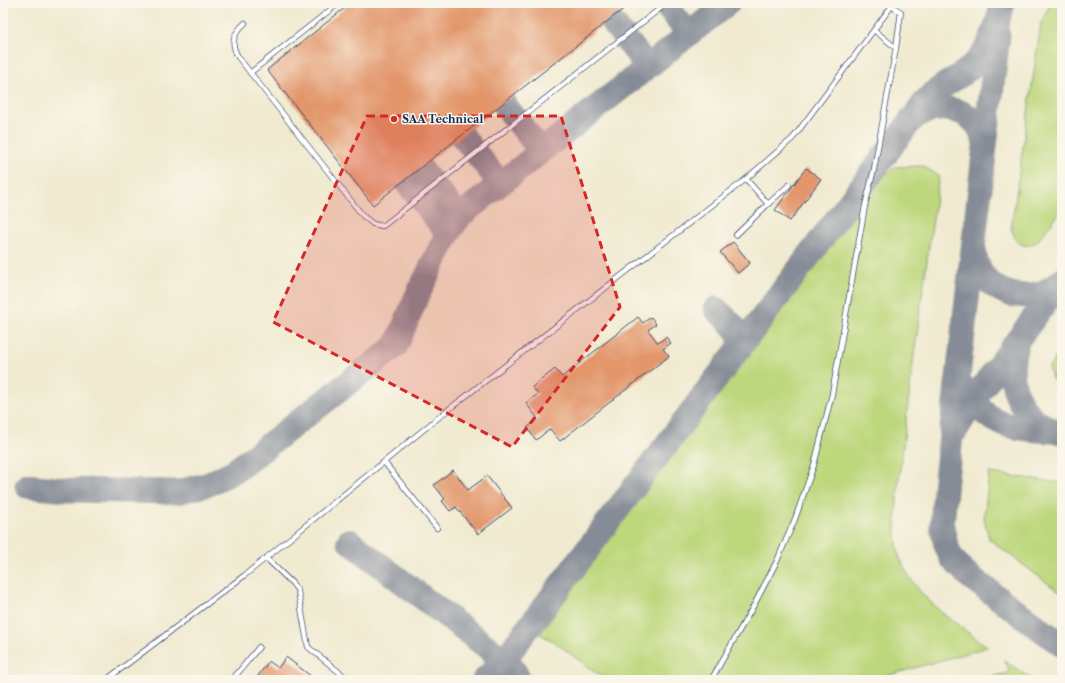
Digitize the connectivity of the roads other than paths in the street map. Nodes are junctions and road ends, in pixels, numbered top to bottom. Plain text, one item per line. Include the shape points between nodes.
1 (339, 3) edge
2 (667, 3) edge
3 (887, 3) edge
4 (893, 5) edge
5 (245, 23) dead end
6 (874, 30) junction
7 (896, 48) junction
8 (250, 73) junction
9 (746, 180) junction
10 (789, 185) dead end
11 (768, 204) junction
12 (736, 235) dead end
13 (384, 462) junction
14 (437, 528) dead end
15 (266, 558) junction
16 (258, 647) dead end
17 (106, 680) edge
18 (232, 680) edge
19 (348, 680) edge
20 (711, 680) edge

1 - 8 lane
2 - 8 lane via 383,226 373,224 363,216
3 - 4 lane
4 - 6 lane
4 - 7 lane via 901,12
5 - 8 lane via 232,40 234,50
6 - 7 lane
6 - 9 lane via 793,138
7 - 20 lane via 832,394 814,465 777,561
9 - 11 lane
9 - 13 lane
10 - 11 lane
11 - 12 lane
13 - 14 lane
13 - 15 lane
15 - 17 lane
15 - 19 lane via 298,591 308,647
16 - 18 lane

